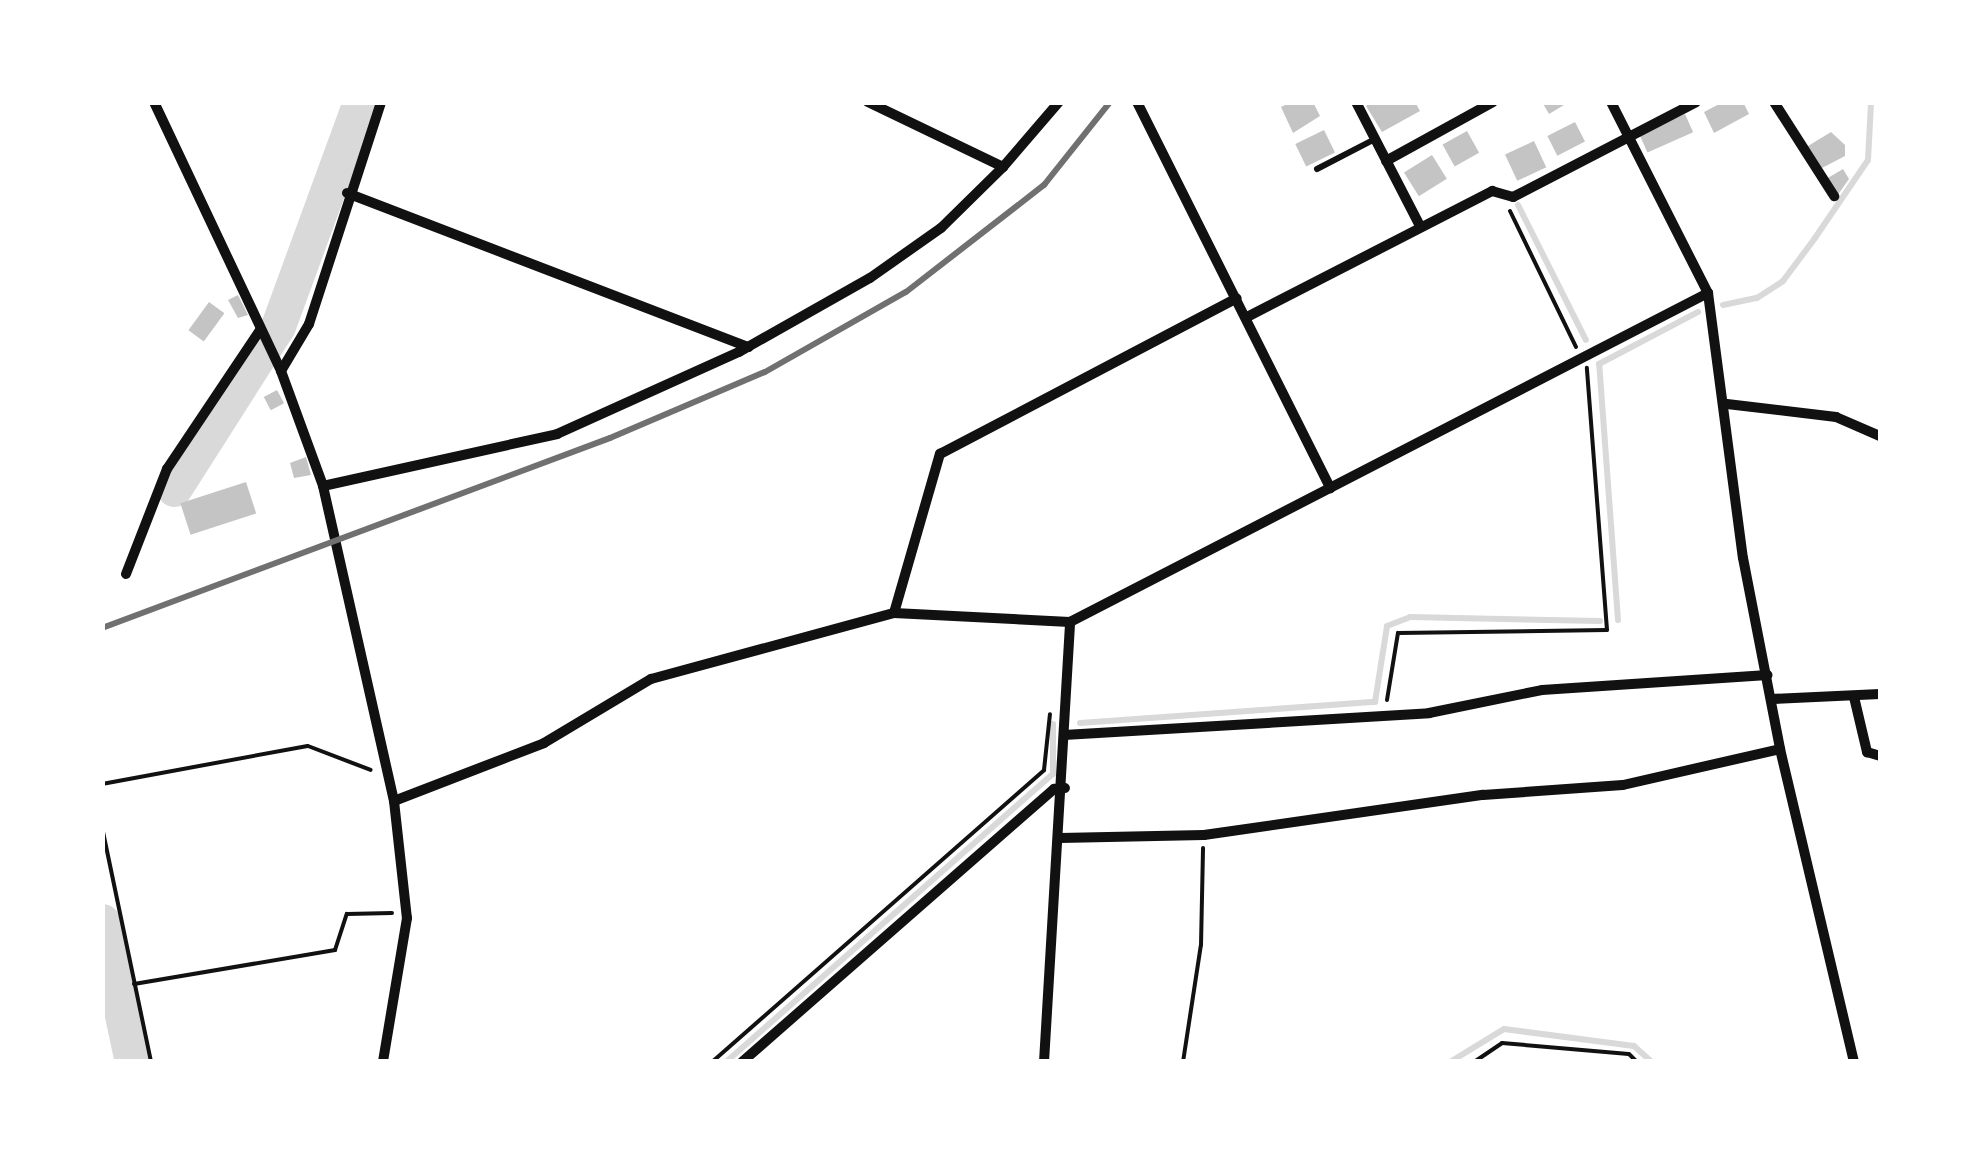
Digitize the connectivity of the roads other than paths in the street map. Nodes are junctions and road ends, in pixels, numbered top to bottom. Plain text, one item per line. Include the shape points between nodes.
1 (154, 102) edge
2 (381, 102) edge
3 (868, 102) edge
4 (1059, 102) edge
5 (1356, 102) edge
6 (1493, 102) edge
7 (1612, 102) edge
8 (1696, 102) edge
9 (1774, 102) edge
10 (1138, 105) edge
11 (1630, 138) junction
12 (1375, 139) junction
13 (1386, 162) junction
14 (1003, 167) junction
15 (1317, 169) dead end
16 (347, 194) junction
17 (1834, 196) dead end
18 (1420, 226) junction
19 (1708, 293) junction
20 (1237, 298) junction
21 (1247, 317) junction
22 (260, 330) junction
23 (748, 347) junction
24 (282, 371) junction
25 (1727, 404) junction
26 (1880, 436) edge
27 (323, 486) junction
28 (1330, 488) junction
29 (126, 574) dead end
30 (894, 613) junction
31 (1070, 622) junction
32 (1768, 675) junction
33 (1880, 694) edge
34 (1854, 697) junction
35 (1772, 700) junction
36 (1064, 735) junction
37 (1780, 749) junction
38 (1880, 756) edge
39 (1065, 788) junction
40 (394, 801) junction
41 (1060, 838) junction
42 (383, 1062) edge
43 (742, 1062) edge
44 (1044, 1062) edge
45 (1854, 1062) edge

1 - 22 street
2 - 16 street
3 - 14 street
4 - 14 street
5 - 12 street
6 - 13 street
7 - 11 street
8 - 11 street
9 - 17 street
10 - 20 street
11 - 18 street via 1513,197 1492,190
11 - 19 street
12 - 13 street
12 - 15 lane
13 - 18 street
14 - 23 street via 941,228 870,278
16 - 23 street
16 - 24 street via 308,324
18 - 21 street
19 - 25 street
19 - 28 street
20 - 21 street
20 - 30 street via 940,454
21 - 28 street
22 - 24 street
22 - 29 street via 167,468
23 - 27 street via 557,434
24 - 27 street
25 - 26 street via 1836,417
25 - 32 street via 1744,558
27 - 40 street
28 - 31 street
30 - 31 street
30 - 40 street via 651,679 544,743
31 - 36 street
32 - 35 street
32 - 36 street via 1542,690 1429,713
33 - 34 street
34 - 35 street
34 - 38 street via 1868,752
35 - 37 street
36 - 39 street
37 - 41 street via 1623,785 1500,793 1204,835
37 - 45 street
39 - 41 street
39 - 43 street via 1054,789
40 - 42 street via 406,914
41 - 44 street

